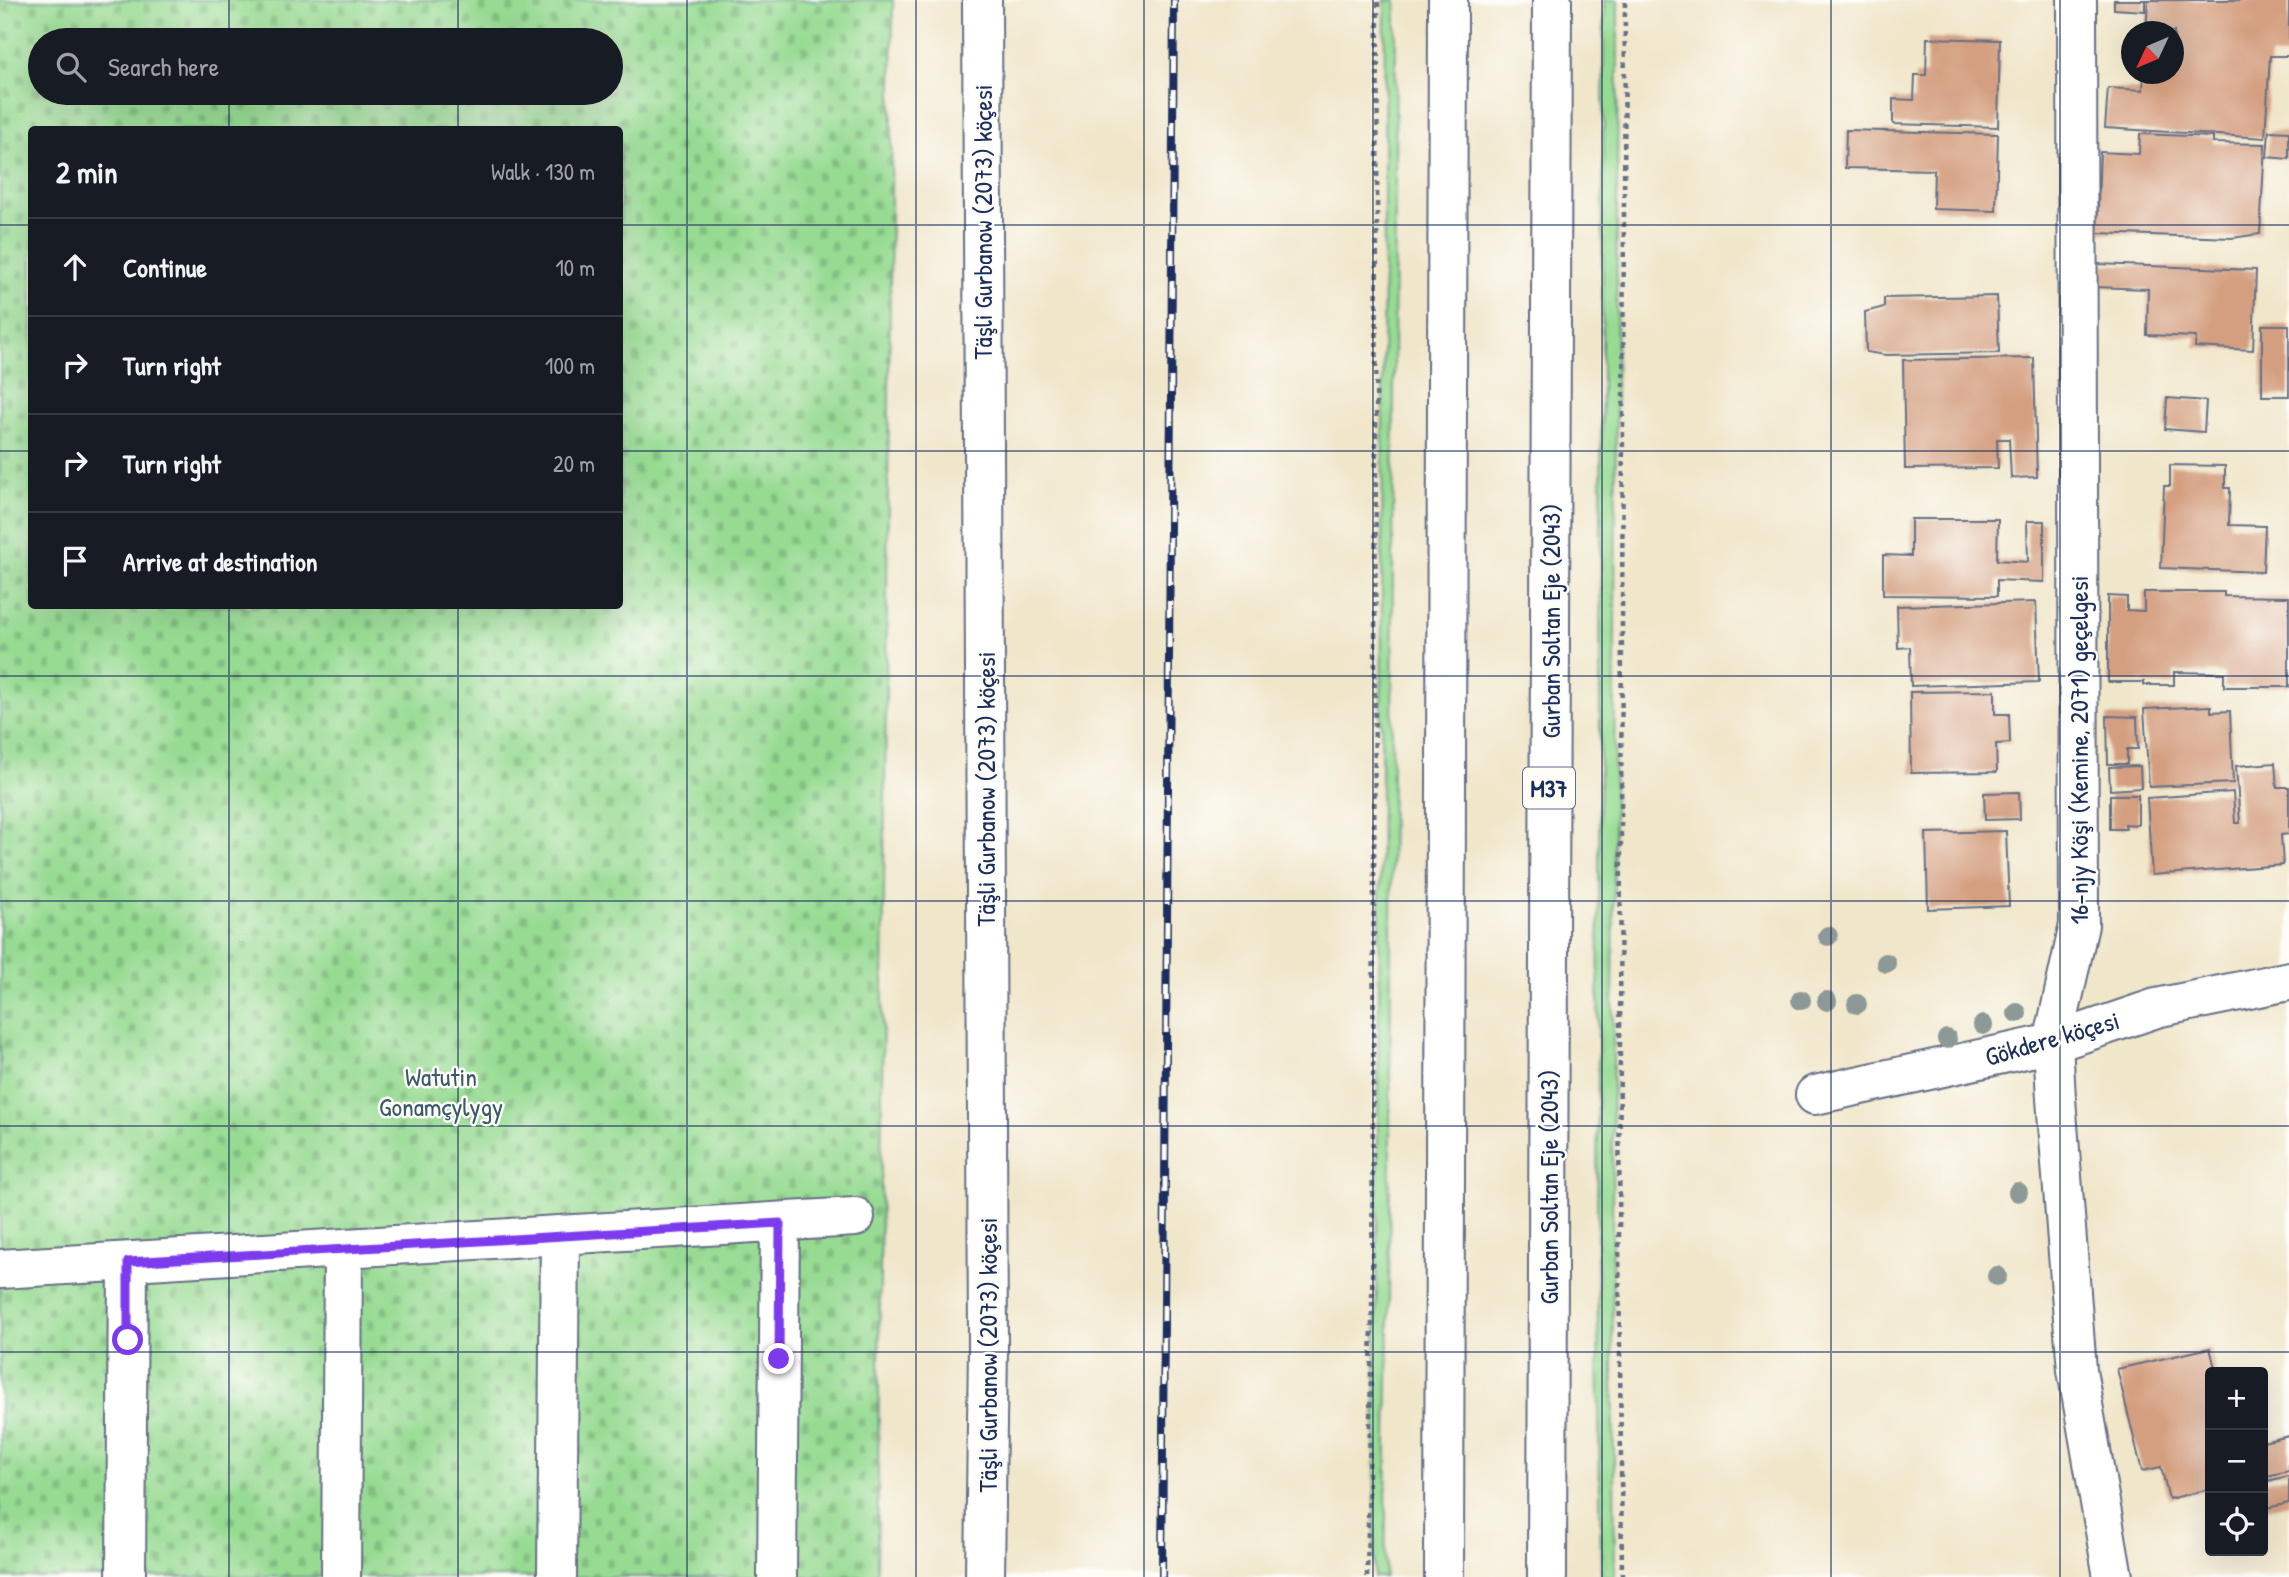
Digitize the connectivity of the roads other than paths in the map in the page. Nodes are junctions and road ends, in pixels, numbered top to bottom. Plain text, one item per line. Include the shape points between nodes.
1 (982, 0) edge
2 (1448, 0) edge
3 (1552, 0) edge
4 (2077, 0) edge
5 (2289, 981) edge
6 (2053, 1043) junction
7 (1815, 1095) dead end
8 (855, 1217) dead end
9 (780, 1223) junction
10 (560, 1236) junction
11 (343, 1249) junction
12 (128, 1262) junction
13 (0, 1269) edge
14 (126, 1577) edge
15 (341, 1577) edge
16 (557, 1577) edge
17 (777, 1577) edge
18 (985, 1577) edge
19 (1444, 1577) edge
20 (1547, 1577) edge
21 (2113, 1577) edge

1 - 18 main road, Täşli Gurbanow (2073) köçesi
2 - 19 main road
3 - 20 main road, Gurban Soltan Eje (2043) / M37
4 - 6 main road, 16-njy Köşi (Kemine, 2071) geçelgesi via 2080,925
5 - 6 main road, Gökdere köçesi via 2156,1008
6 - 7 main road, Gökdere köçesi
6 - 21 main road, 16-njy Köşi (Kemine, 2071) geçelgesi via 2077,1370
8 - 9 main road
9 - 10 main road
9 - 17 main road
10 - 11 main road
10 - 16 main road
11 - 12 main road
11 - 15 main road
12 - 13 main road
12 - 14 main road

